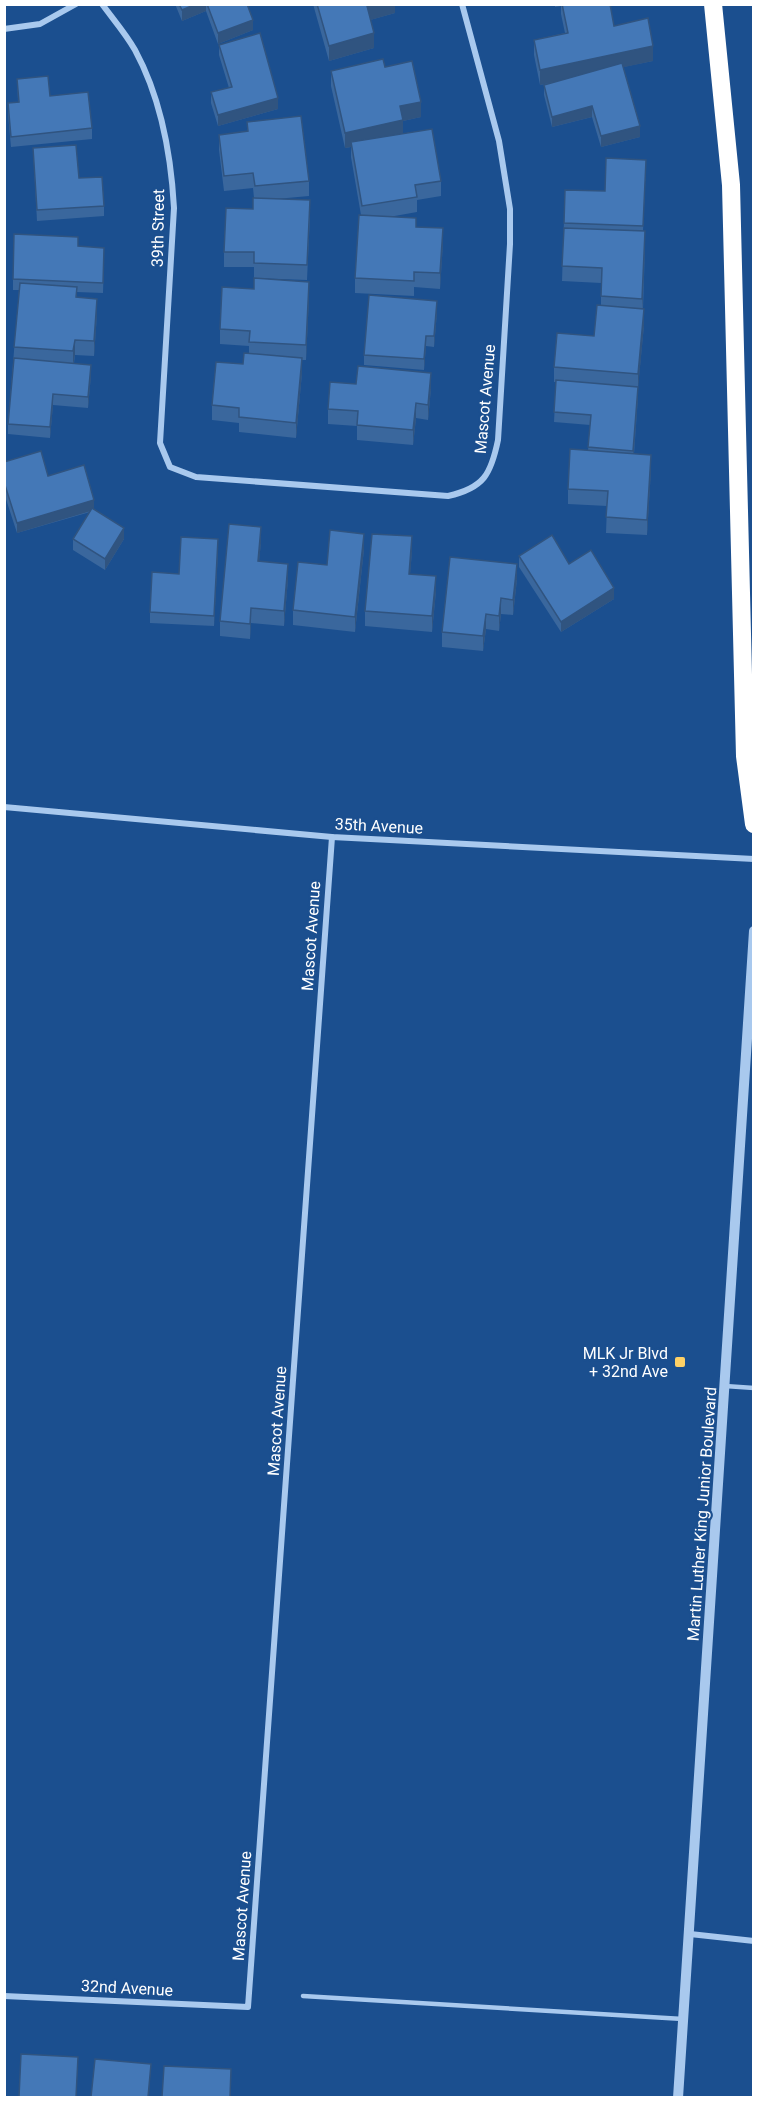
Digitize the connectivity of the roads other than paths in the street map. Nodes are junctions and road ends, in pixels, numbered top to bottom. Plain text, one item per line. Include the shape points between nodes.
1 (76, 4) edge
2 (102, 4) edge
3 (462, 4) edge
4 (713, 4) edge
5 (4, 29) edge
6 (170, 467) joint
7 (4, 807) edge
8 (753, 824) edge
9 (332, 837) junction
10 (753, 859) edge
11 (753, 931) edge
12 (725, 1386) junction
13 (753, 1388) edge
14 (690, 1934) junction
15 (753, 1941) edge
16 (4, 1996) edge
17 (303, 1996) dead end
18 (248, 2007) joint
19 (683, 2019) junction
20 (678, 2097) edge

1 - 5 street via 40,24
2 - 6 street, 39th Street via 135,49 148,79 167,142 172,175 174,208 160,443
3 - 6 street, Mascot Avenue via 499,141 510,209 498,440 492,467 482,481 448,496 196,477
4 - 8 highway via 731,185 744,756
7 - 9 street, 35th Avenue
9 - 10 street, 35th Avenue
9 - 18 street, Mascot Avenue
11 - 12 street, Martin Luther King Junior Boulevard
12 - 13 lane
12 - 14 street, Martin Luther King Junior Boulevard
14 - 15 street
14 - 19 street, Martin Luther King Junior Boulevard
16 - 18 street, 32nd Avenue
17 - 19 lane
19 - 20 street, Martin Luther King Junior Boulevard

